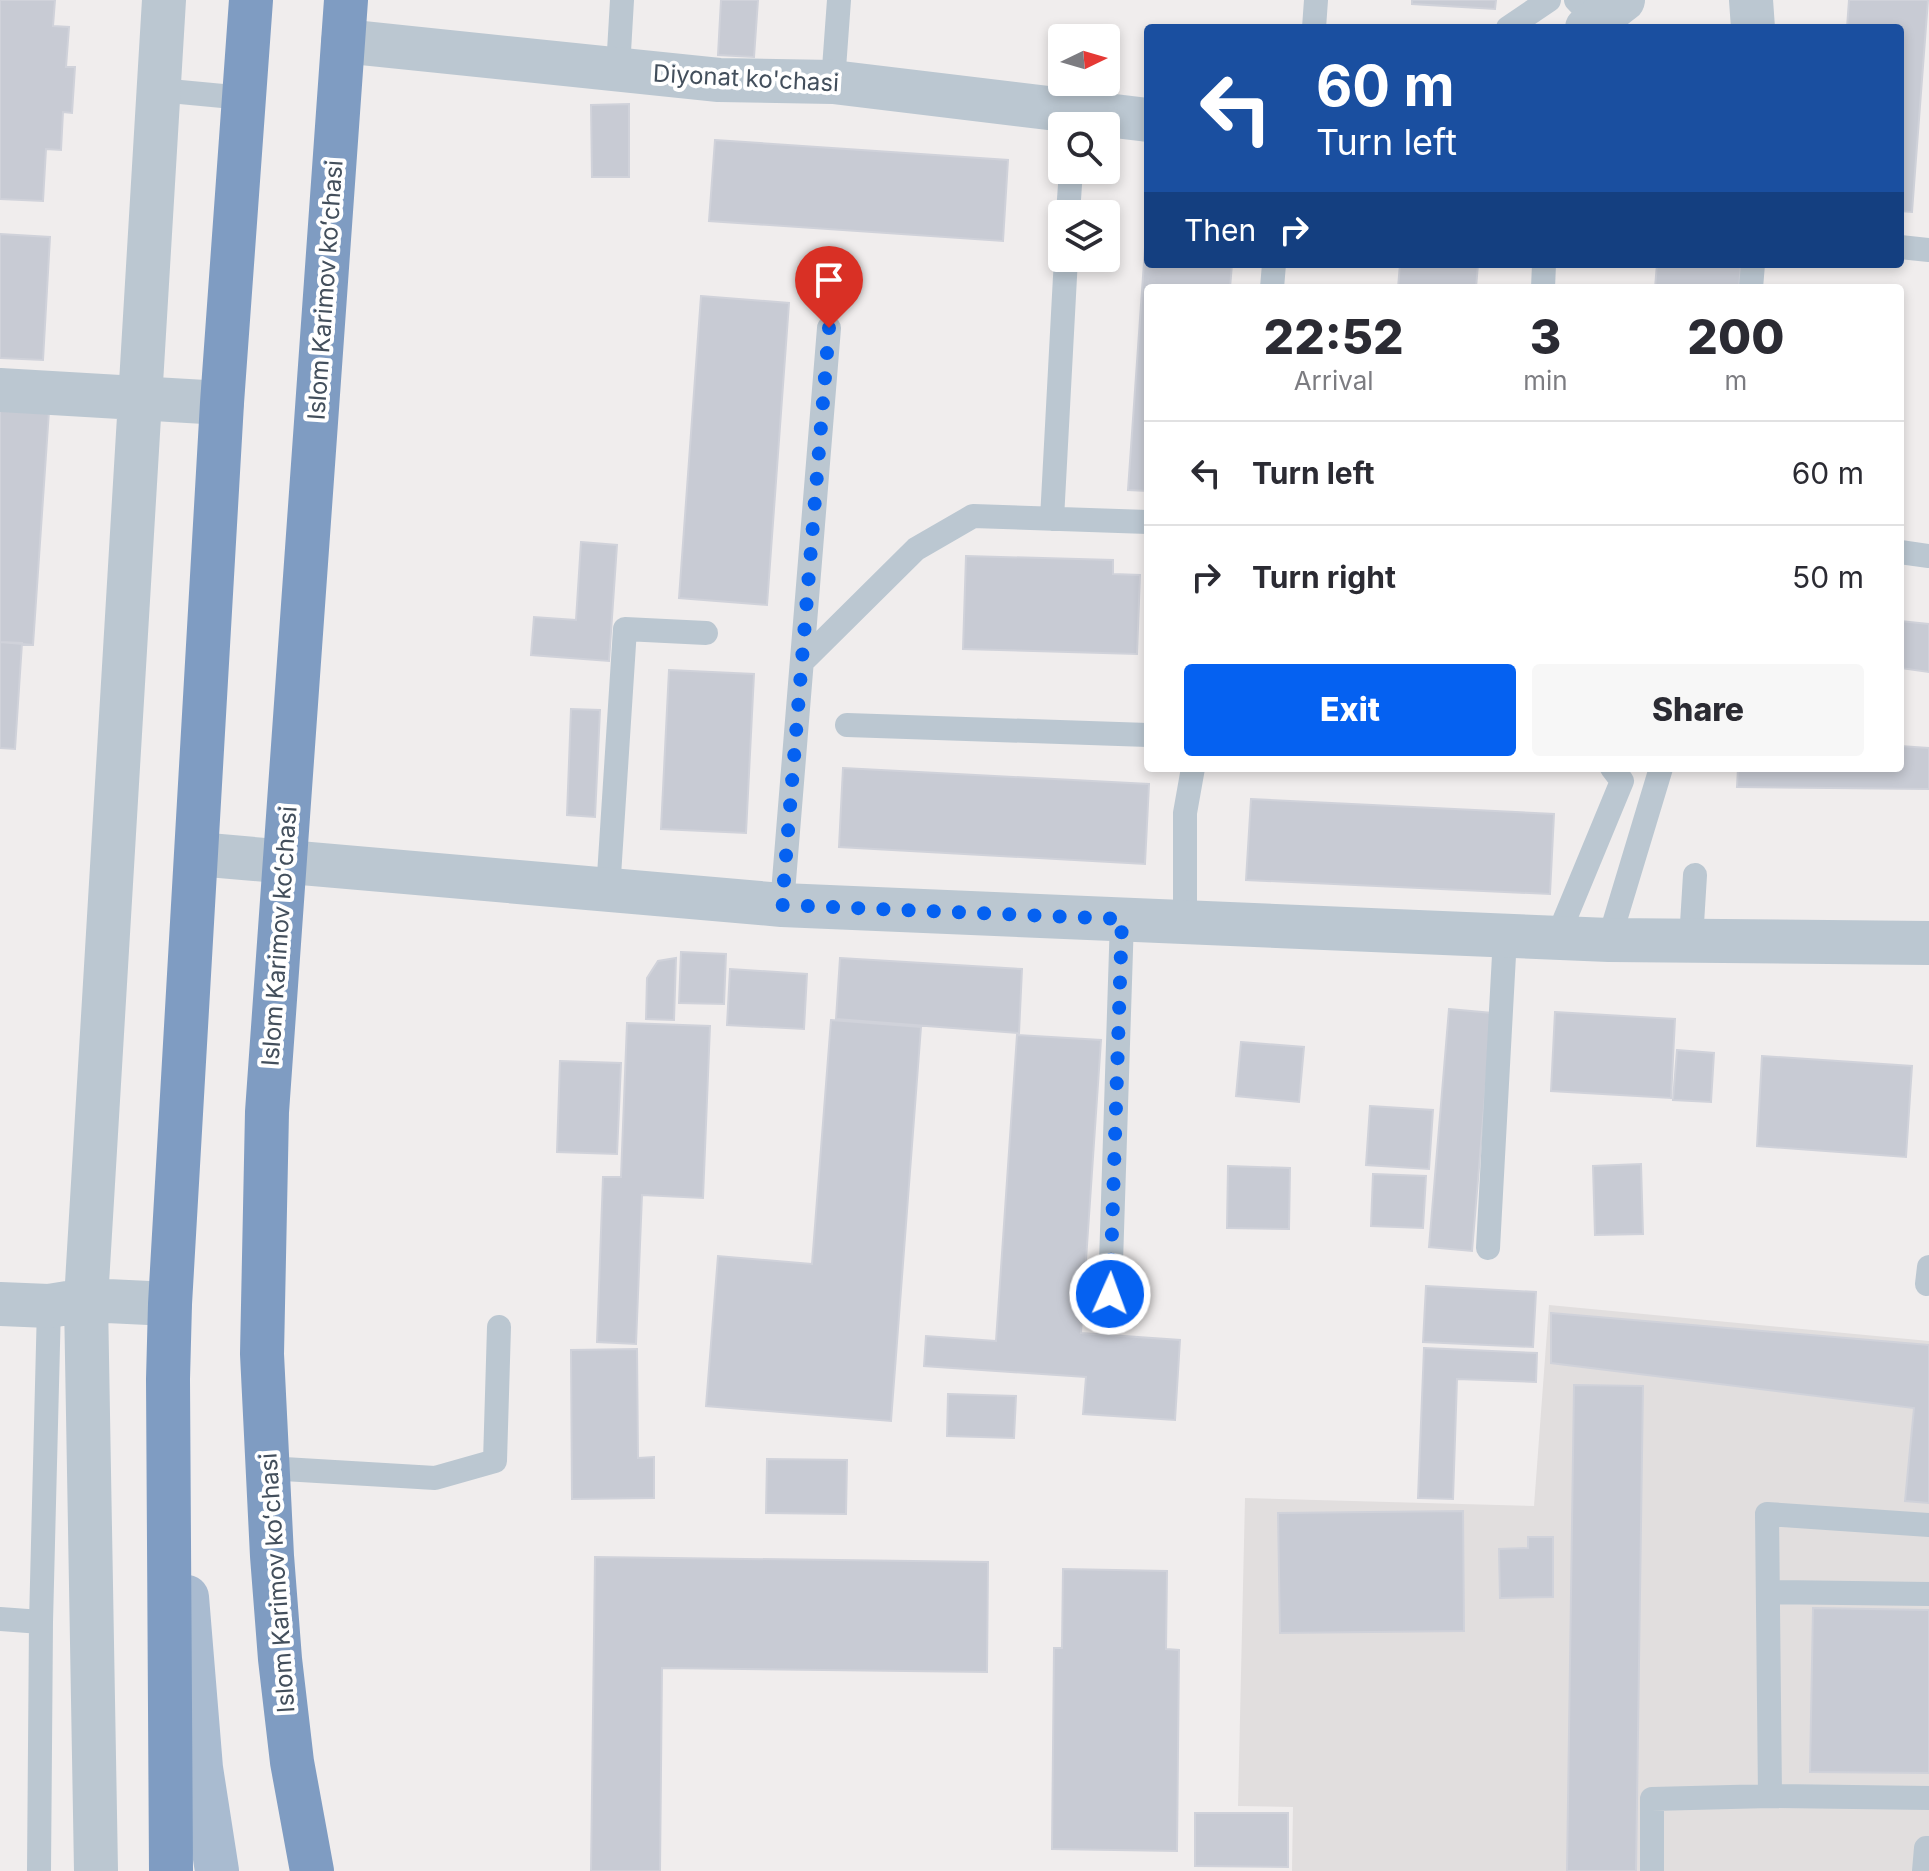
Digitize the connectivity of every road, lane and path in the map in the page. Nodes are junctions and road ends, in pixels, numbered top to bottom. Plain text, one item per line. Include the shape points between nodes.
1 (164, 0) edge
2 (251, 0) edge
3 (622, 0) edge
4 (839, 0) edge
5 (1316, 0) edge
6 (1549, 0) edge
7 (1751, 0) edge
8 (344, 21) edge
9 (1314, 24) edge
10 (1514, 24) edge
11 (1753, 24) edge
12 (618, 69) junction
13 (833, 82) junction
14 (159, 90) junction
15 (244, 98) junction
16 (1048, 115) edge
17 (1120, 120) edge
18 (1144, 120) edge
19 (1904, 247) edge
20 (1929, 250) edge
21 (1065, 272) edge
22 (829, 328) dead end
23 (0, 390) edge
24 (139, 397) junction
25 (222, 403) junction
26 (1052, 519) junction
27 (1144, 522) edge
28 (1904, 553) edge
29 (1929, 556) edge
30 (706, 633) dead end
31 (802, 662) junction
32 (847, 725) dead end
33 (1144, 735) edge
34 (1192, 772) edge
35 (1615, 772) edge
36 (1660, 772) edge
37 (197, 854) junction
38 (283, 861) junction
39 (1695, 875) dead end
40 (608, 891) junction
41 (782, 905) junction
42 (1122, 919) junction
43 (1185, 922) junction
44 (1505, 937) junction
45 (1557, 938) junction
46 (1609, 940) junction
47 (1691, 940) junction
48 (1929, 943) edge
49 (1488, 1248) dead end
50 (1110, 1294) dead end
51 (67, 1303) junction
52 (0, 1304) edge
53 (170, 1304) junction
54 (499, 1327) dead end
55 (168, 1379) junction
56 (267, 1468) junction
57 (1929, 1525) edge
58 (1768, 1592) junction
59 (1929, 1594) edge
60 (0, 1619) edge
61 (41, 1622) junction
62 (1770, 1796) junction
63 (1929, 1798) edge
64 (1929, 1848) edge
65 (39, 1871) edge
66 (96, 1871) edge
67 (171, 1871) edge
68 (217, 1871) edge
69 (312, 1871) edge
70 (1652, 1871) edge
71 (1924, 1871) edge

1 - 14 street
2 - 15 highway
3 - 12 lane
4 - 13 lane
5 - 9 lane
6 - 10 lane
7 - 11 street
8 - 12 street, Diyonat ko'chasi
8 - 38 highway, Islom Karimov koʻchasi
12 - 13 street, Diyonat ko'chasi via 719,80
13 - 16 street, Diyonat ko'chasi
14 - 15 lane
14 - 24 street
15 - 25 highway
17 - 18 street, Diyonat ko'chasi
19 - 20 lane
21 - 26 lane
22 - 31 lane
23 - 24 street
24 - 25 street
24 - 51 street
25 - 37 highway
26 - 27 lane
26 - 31 lane via 973,516 916,549
28 - 29 lane
30 - 40 lane via 625,629
31 - 41 lane
32 - 33 lane
34 - 43 lane via 1185,813
35 - 45 lane via 1622,781
36 - 46 lane
37 - 38 street
37 - 53 highway
38 - 40 street
38 - 56 highway, Islom Karimov koʻchasi via 267,1112 262,1354
39 - 47 lane
40 - 41 street
41 - 42 street
42 - 43 street
42 - 50 lane
43 - 44 street
44 - 45 street
44 - 49 lane
45 - 46 street
46 - 47 street
47 - 48 street
51 - 52 street
51 - 53 street
51 - 61 lane
51 - 66 street
53 - 55 highway
54 - 56 lane via 495,1461 435,1478
55 - 67 highway
55 - 68 main road via 201,1768
56 - 69 highway, Islom Karimov koʻchasi via 292,1762
57 - 58 lane via 1767,1514
58 - 59 lane
58 - 62 lane
60 - 61 lane
61 - 65 lane
62 - 63 lane
62 - 70 lane via 1652,1799
64 - 71 lane

